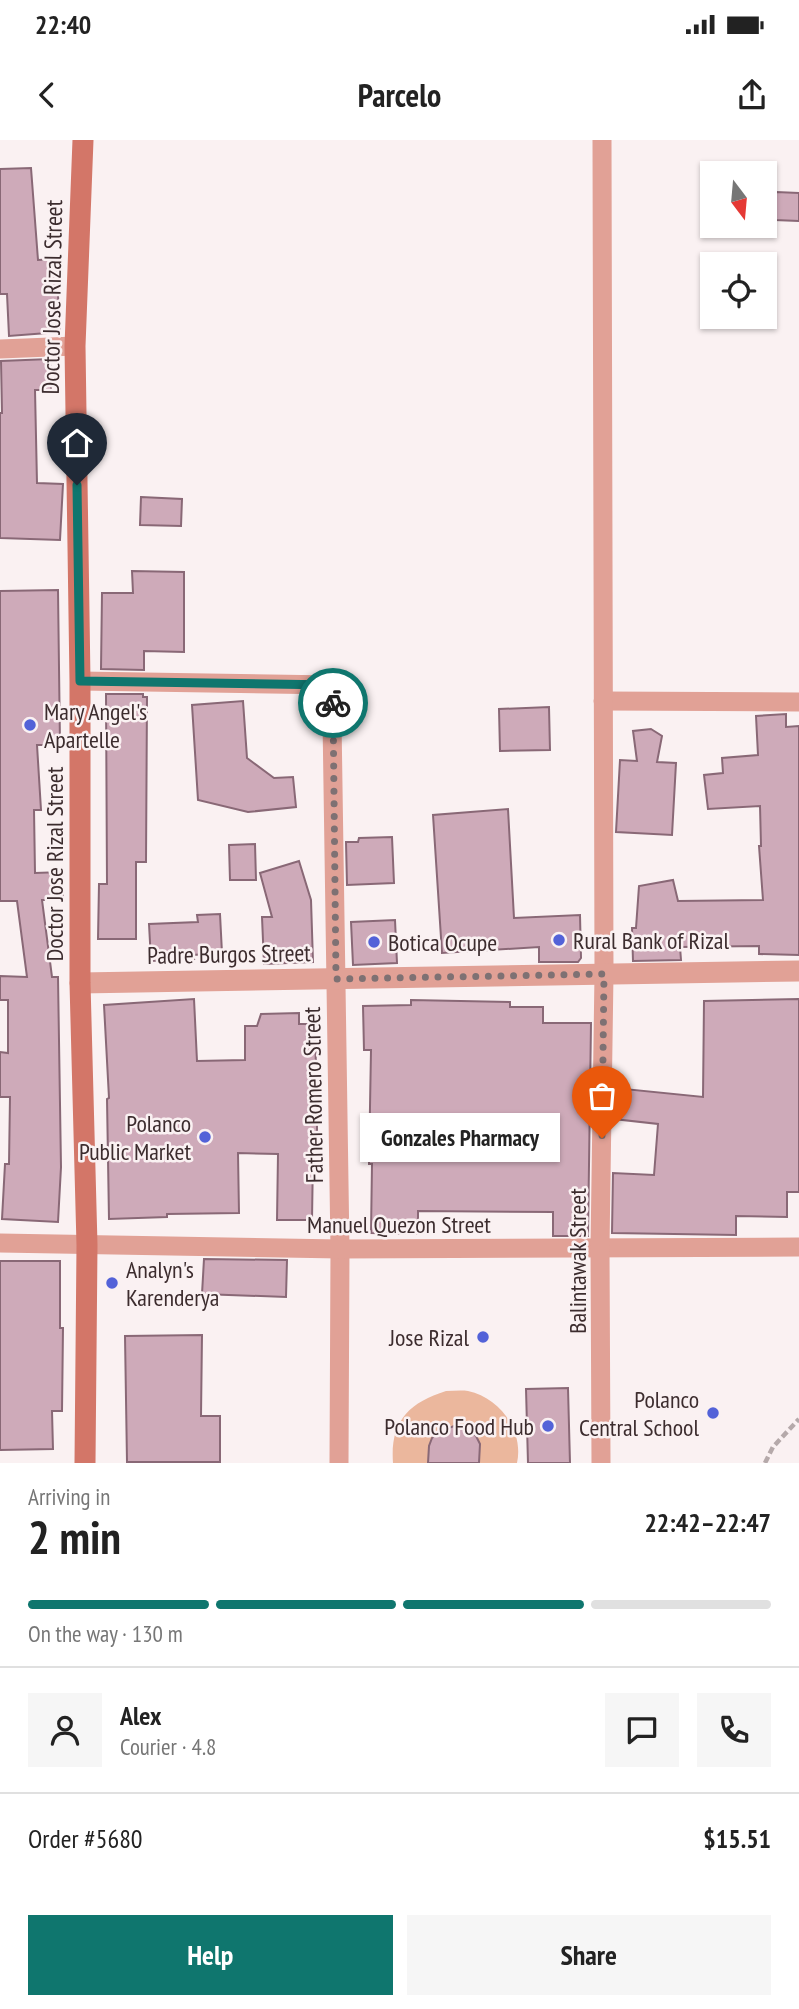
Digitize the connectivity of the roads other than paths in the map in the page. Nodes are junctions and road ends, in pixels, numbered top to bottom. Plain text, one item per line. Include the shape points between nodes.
1 (83, 140) edge
2 (602, 140) edge
3 (75, 346) junction
4 (0, 349) edge
5 (80, 681) junction
6 (603, 701) junction
7 (799, 702) edge
8 (799, 971) edge
9 (604, 974) junction
10 (336, 979) junction
11 (80, 983) junction
12 (0, 1242) edge
13 (87, 1245) junction
14 (600, 1247) junction
15 (799, 1247) edge
16 (340, 1249) junction
17 (85, 1463) edge
18 (339, 1463) edge
19 (601, 1463) edge

1 - 3 main road, Doctor Jose Rizal Street
2 - 6 street, Balintawak Street
3 - 4 street
3 - 5 main road, Doctor Jose Rizal Street
5 - 10 street, Father Romero Street via 334,685
5 - 11 main road, Doctor Jose Rizal Street
6 - 7 street
6 - 9 street, Balintawak Street
8 - 9 street, Padre Burgos Street
9 - 10 street, Padre Burgos Street
9 - 14 street, Balintawak Street
10 - 11 street, Padre Burgos Street
10 - 16 street, Father Romero Street
11 - 13 main road, Doctor Jose Rizal Street
12 - 13 street, Manuel Quezon Street
13 - 16 street, Manuel Quezon Street
13 - 17 main road, Doctor Jose Rizal Street
14 - 15 street, Manuel Quezon Street
14 - 16 street, Manuel Quezon Street
14 - 19 street, Balintawak Street
16 - 18 street, Father Romero Street

